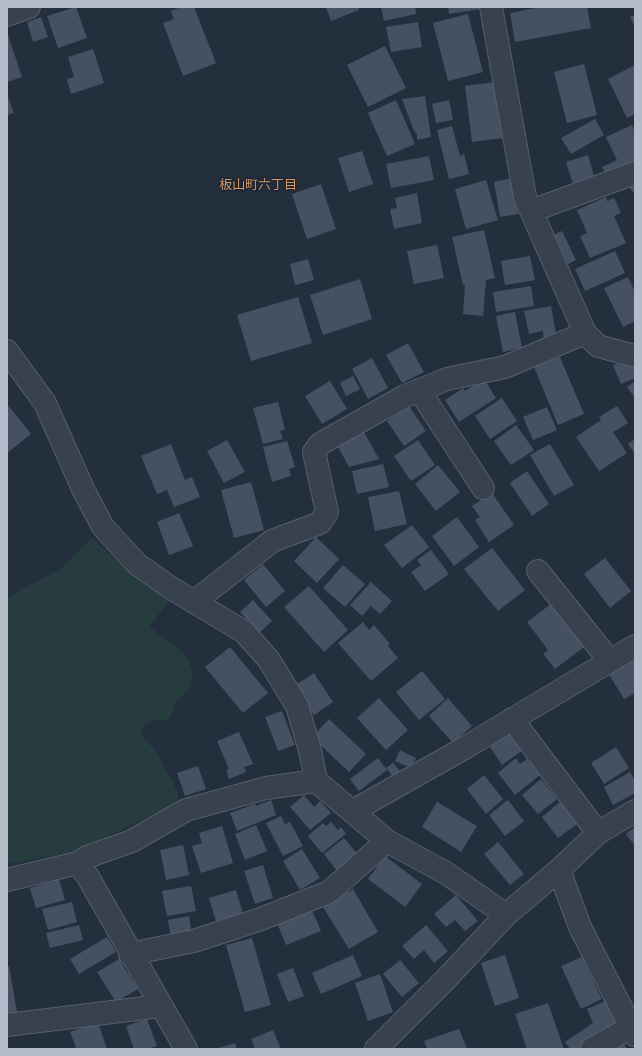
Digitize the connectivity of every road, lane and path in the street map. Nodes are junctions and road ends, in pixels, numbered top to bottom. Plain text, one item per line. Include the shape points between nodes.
1 (29, 7) edge
2 (491, 7) edge
3 (7, 15) edge
4 (635, 173) edge
5 (531, 211) junction
6 (585, 333) junction
7 (7, 351) edge
8 (635, 356) edge
9 (419, 390) junction
10 (483, 488) dead end
11 (538, 571) dead end
12 (194, 602) junction
13 (635, 646) edge
14 (609, 660) junction
15 (512, 720) junction
16 (316, 781) junction
17 (635, 811) edge
18 (353, 812) junction
19 (598, 833) junction
20 (387, 841) junction
21 (78, 863) junction
22 (559, 870) junction
23 (7, 880) edge
24 (506, 914) junction
25 (130, 954) junction
26 (161, 1006) junction
27 (7, 1025) edge
28 (633, 1031) edge
29 (186, 1049) edge
30 (376, 1049) edge
31 (592, 1049) edge

1 - 3 street
2 - 5 street via 525,197
4 - 5 street
5 - 6 street
6 - 8 street via 598,346
6 - 9 street via 505,367 447,379
7 - 12 street via 44,403 83,489 104,526 137,564
9 - 10 street
9 - 12 street via 320,444 314,452 327,512 320,523 272,541
11 - 14 street
12 - 16 street via 244,632 269,660 297,706
13 - 14 street
14 - 15 street
15 - 18 street
15 - 19 street
16 - 18 street
16 - 21 street via 266,788 186,810 132,841 87,857
17 - 19 street
18 - 20 street
19 - 22 street
20 - 24 street via 446,873
20 - 25 street via 330,892 261,919 194,941
21 - 23 street
21 - 25 street
22 - 24 street
22 - 28 street via 580,927
24 - 30 street
25 - 26 street
26 - 27 street
26 - 29 street
28 - 31 street

